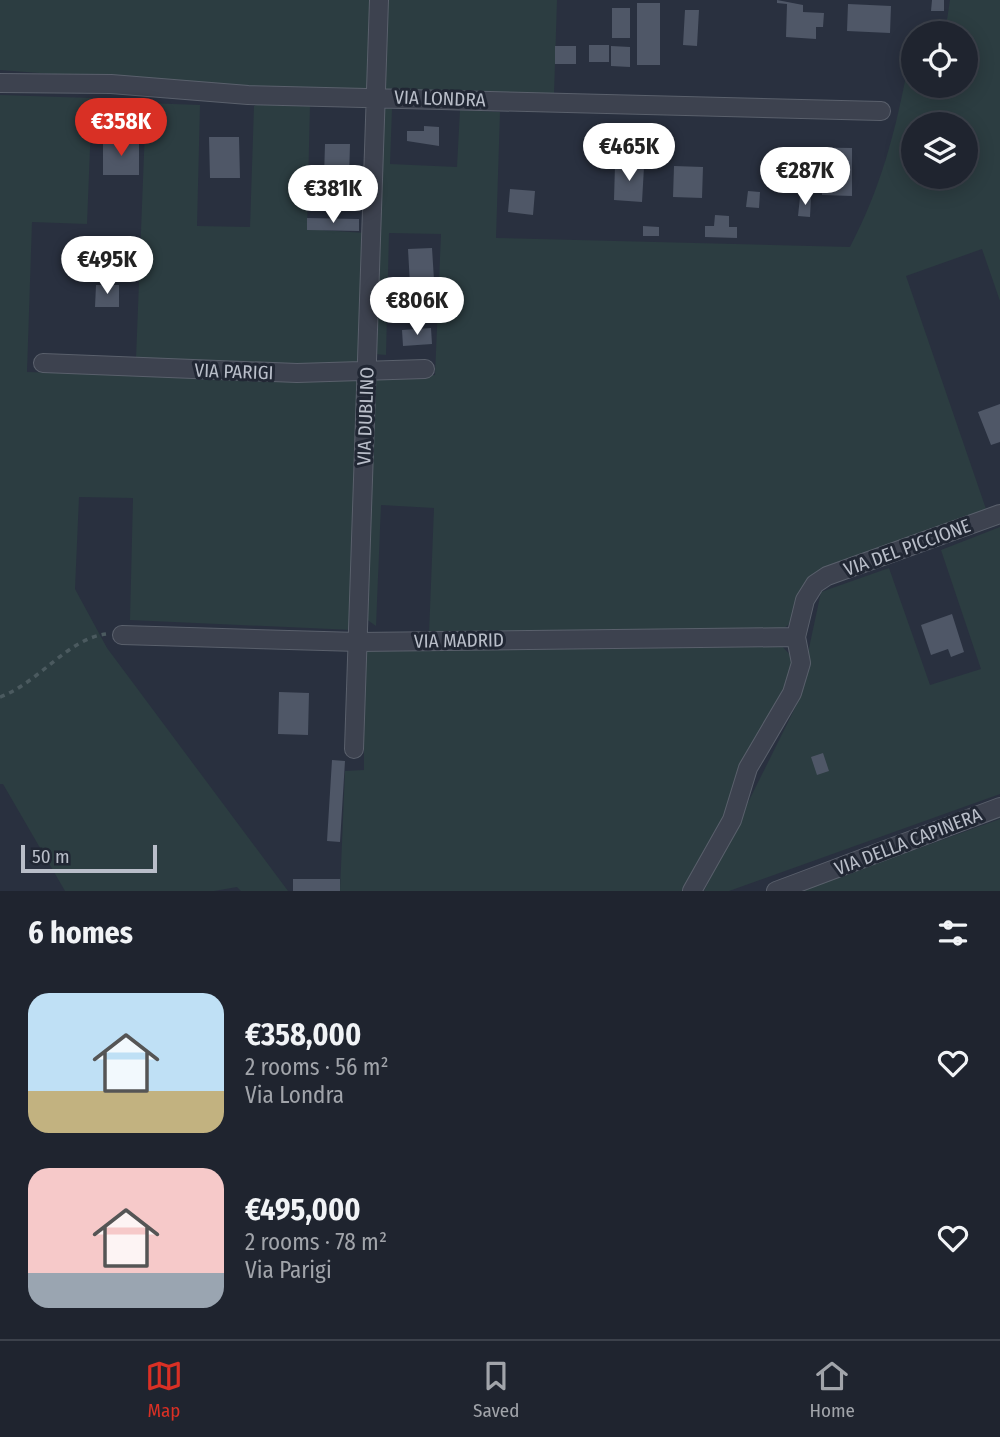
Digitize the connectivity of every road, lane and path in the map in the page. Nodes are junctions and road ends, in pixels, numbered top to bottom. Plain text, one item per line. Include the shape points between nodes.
1 (379, 0) edge
2 (0, 83) edge
3 (375, 96) junction
4 (881, 111) dead end
5 (43, 363) dead end
6 (425, 369) dead end
7 (368, 372) junction
8 (1000, 513) edge
9 (122, 635) joint
10 (796, 637) junction
11 (358, 642) junction
12 (0, 697) edge
13 (354, 749) dead end
14 (1000, 807) edge
15 (692, 891) edge
16 (776, 891) edge

1 - 3 street, VIA DUBLINO
2 - 3 street, VIA LONDRA
3 - 4 street, VIA LONDRA
3 - 7 street, VIA DUBLINO
5 - 7 street, VIA PARIGI
6 - 7 street, VIA PARIGI
7 - 11 street, VIA DUBLINO
8 - 10 street, VIA DEL PICCIONE via 827,576 805,600
9 - 11 street, VIA MADRID
9 - 12 path via 87,637 36,678
10 - 11 street, VIA MADRID
10 - 15 street via 801,663 792,693 748,768 732,820
11 - 13 street, VIA DUBLINO
14 - 16 street, VIA DELLA CAPINERA

